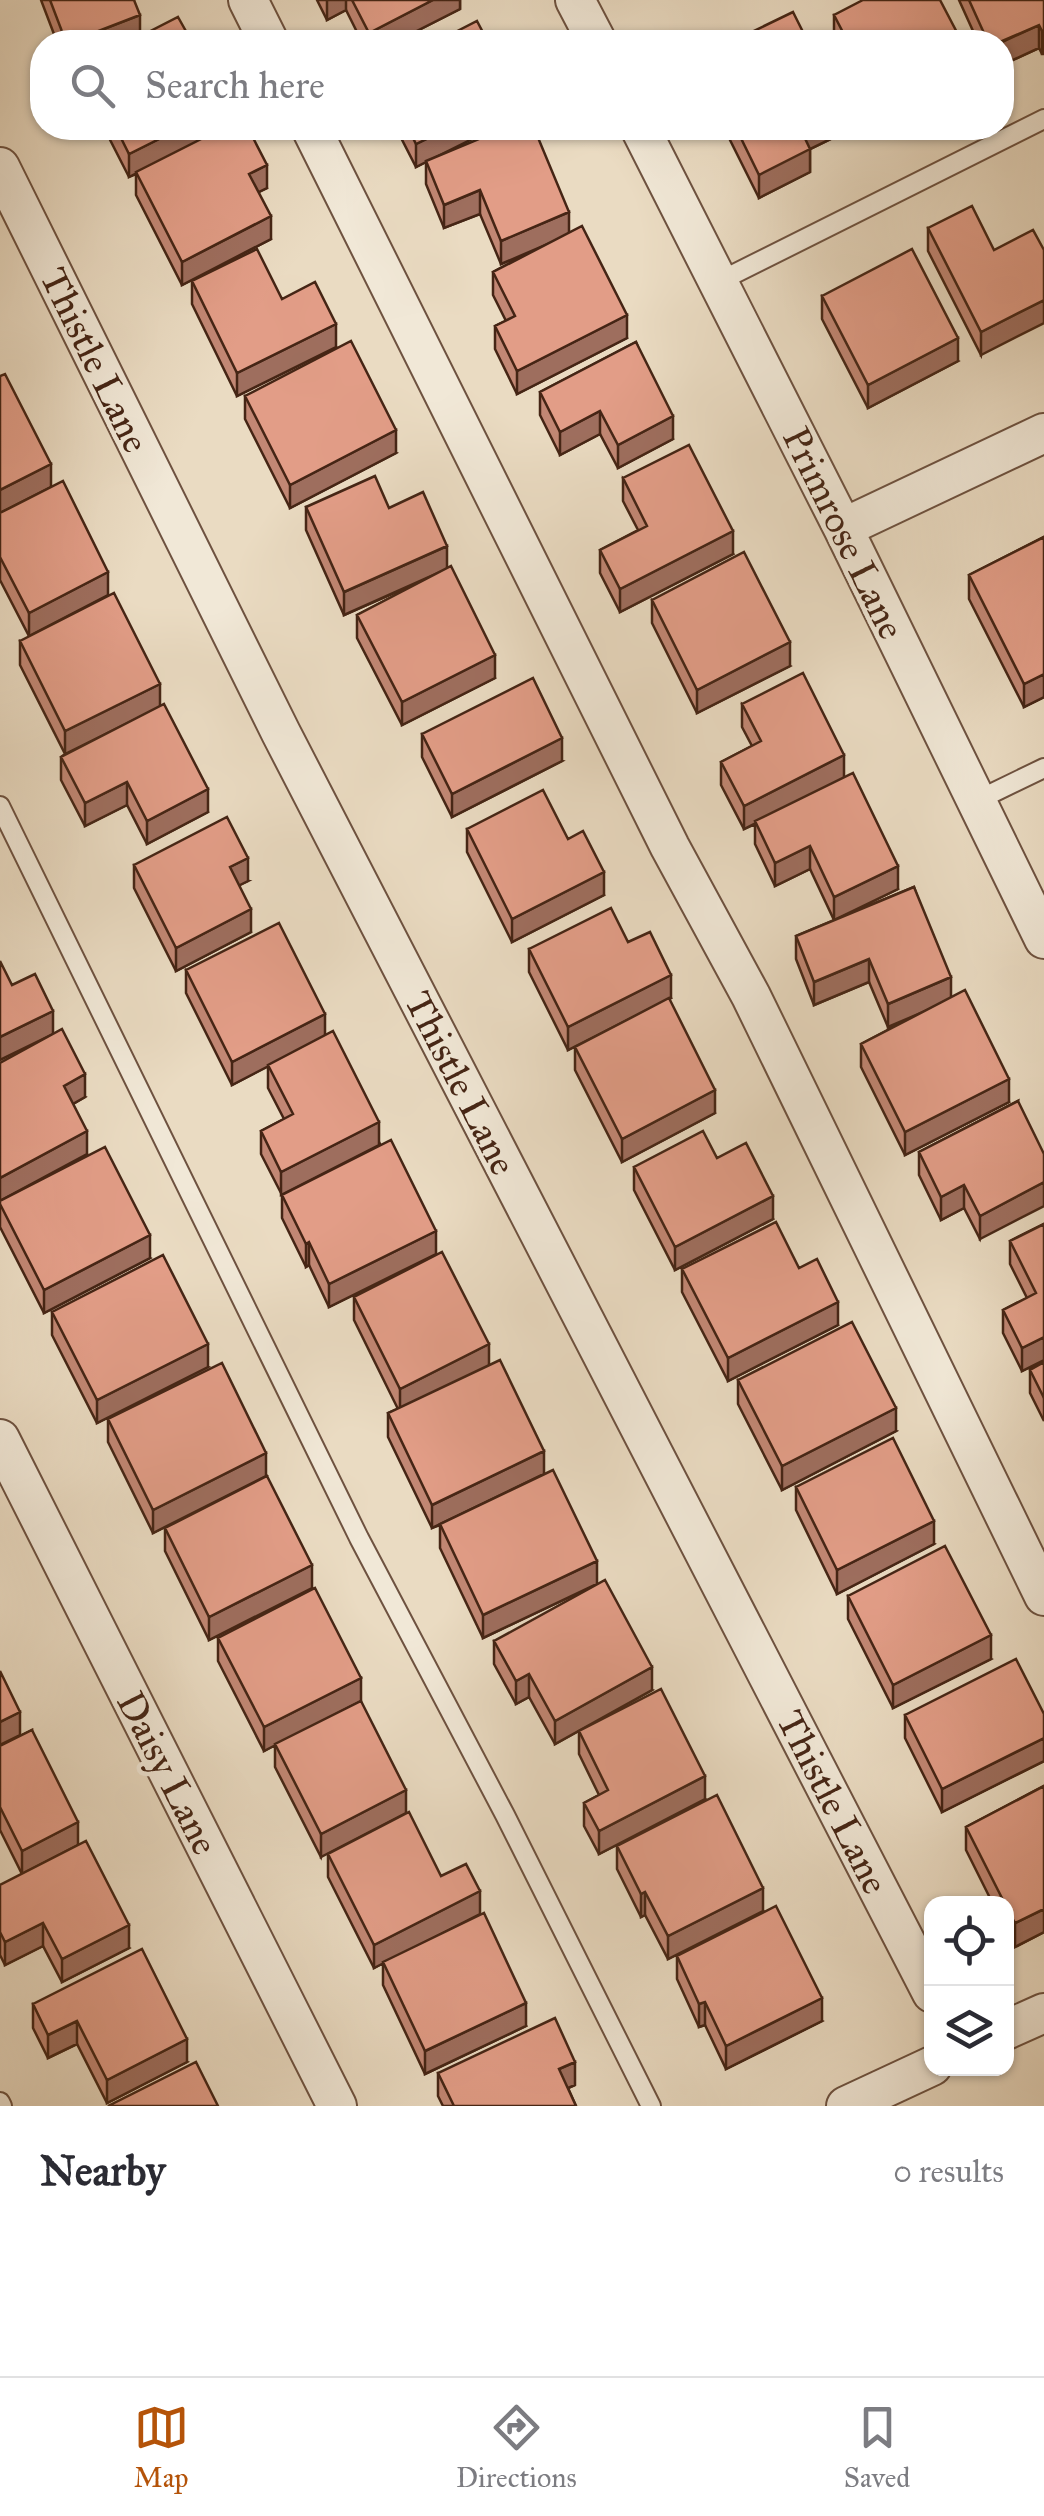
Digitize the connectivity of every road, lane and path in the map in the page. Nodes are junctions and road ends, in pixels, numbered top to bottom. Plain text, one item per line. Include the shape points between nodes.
1 (248, 0) edge
2 (584, 3) edge
3 (263, 30) edge
4 (593, 30) edge
5 (1044, 120) edge
6 (1014, 135) edge
7 (318, 140) edge
8 (646, 140) edge
9 (1004, 140) edge
10 (0, 168) edge
11 (718, 282) junction
12 (1044, 432) edge
13 (842, 528) junction
14 (1044, 768) edge
15 (976, 801) junction
16 (0, 806) edge
17 (1044, 939) edge
18 (0, 1439) edge
19 (1044, 1596) edge
20 (928, 1986) edge
21 (1044, 2013) edge
22 (1014, 2026) edge
23 (924, 2070) edge
24 (337, 2106) edge
25 (650, 2106) edge
26 (846, 2106) edge

1 - 3 street
2 - 4 street
5 - 6 lane
7 - 19 street via 670,848 760,1013
8 - 11 street, Primrose Lane
9 - 11 lane
10 - 20 street, Thistle Lane via 290,751
11 - 13 street, Primrose Lane
12 - 13 street
13 - 15 street, Primrose Lane
14 - 15 lane
15 - 17 street, Primrose Lane
16 - 25 lane via 359,1538
18 - 24 street, Daisy Lane
21 - 22 street
23 - 26 street

